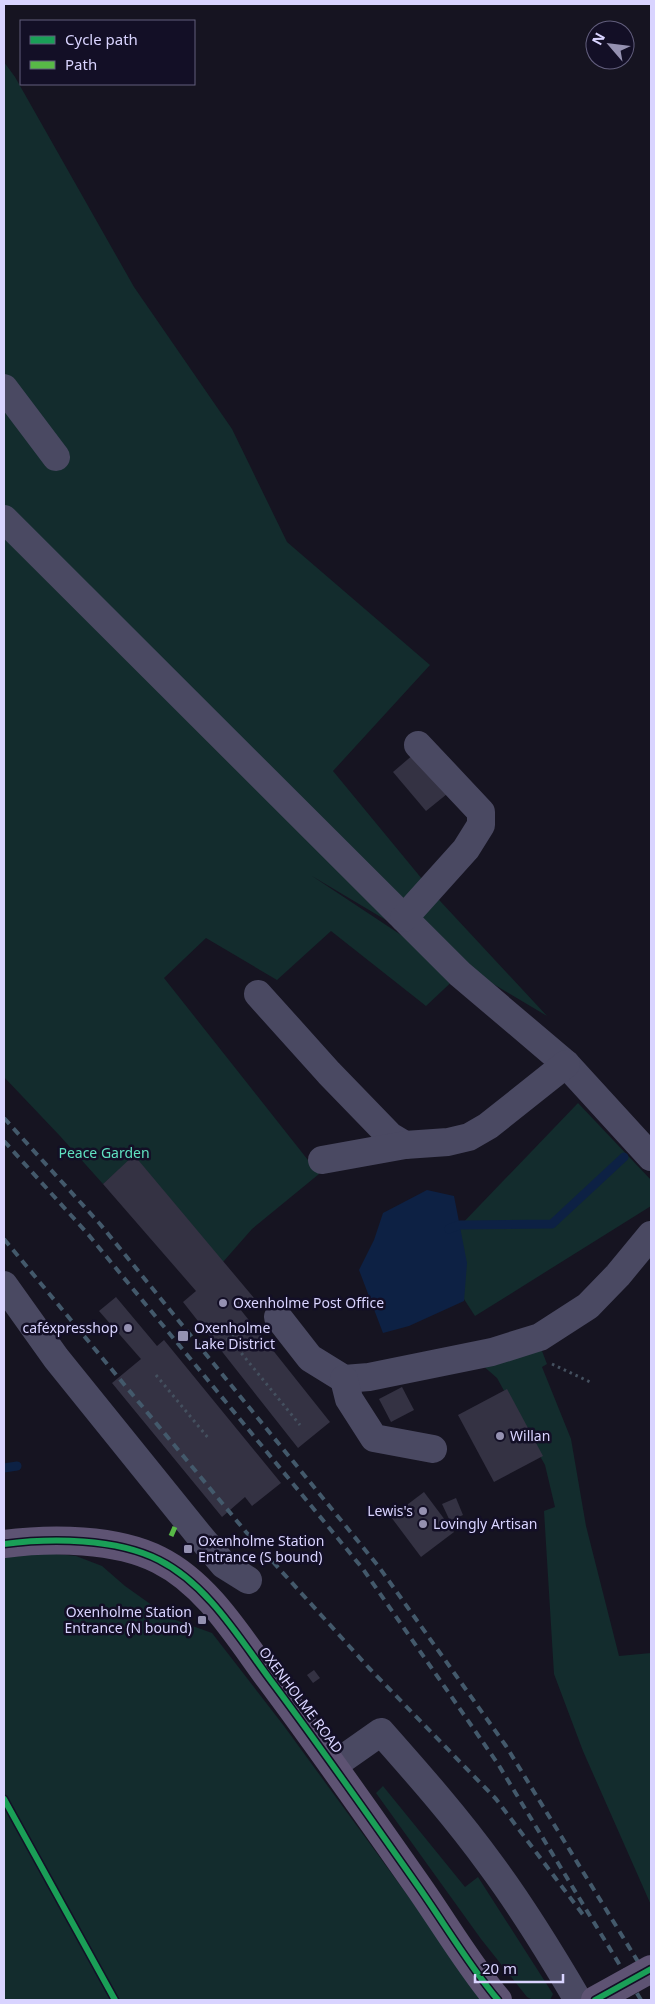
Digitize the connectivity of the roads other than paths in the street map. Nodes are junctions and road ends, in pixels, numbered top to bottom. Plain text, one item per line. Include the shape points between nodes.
1 (4, 388) edge
2 (56, 457) dead end
3 (4, 519) edge
4 (418, 745) dead end
5 (404, 918) junction
6 (258, 994) dead end
7 (566, 1064) junction
8 (405, 1145) junction
9 (651, 1158) edge
10 (322, 1160) dead end
11 (651, 1235) edge
12 (4, 1285) edge
13 (278, 1317) road end
14 (344, 1379) junction
15 (433, 1449) dead end
16 (4, 1544) edge
17 (248, 1580) dead end
18 (334, 1765) junction
19 (651, 1969) edge
20 (498, 2000) edge
21 (578, 2000) edge
22 (595, 2000) edge

1 - 2 lane
3 - 5 lane
4 - 5 lane via 481,812 481,825 466,849
5 - 7 lane via 460,974
6 - 8 lane via 329,1074 390,1136
7 - 8 lane via 488,1126 469,1137
7 - 9 lane
8 - 10 lane
11 - 14 lane via 588,1306 540,1337 492,1352
12 - 17 lane via 56,1358 192,1527 224,1565
13 - 14 lane via 310,1358
14 - 15 lane via 349,1400 374,1438
16 - 18 main road, OXENHOLME ROAD via 91,1542 139,1551 161,1560 187,1579 225,1619
18 - 20 main road, OXENHOLME ROAD
18 - 21 lane via 381,1732 448,1809 491,1865
19 - 22 main road, bridge

